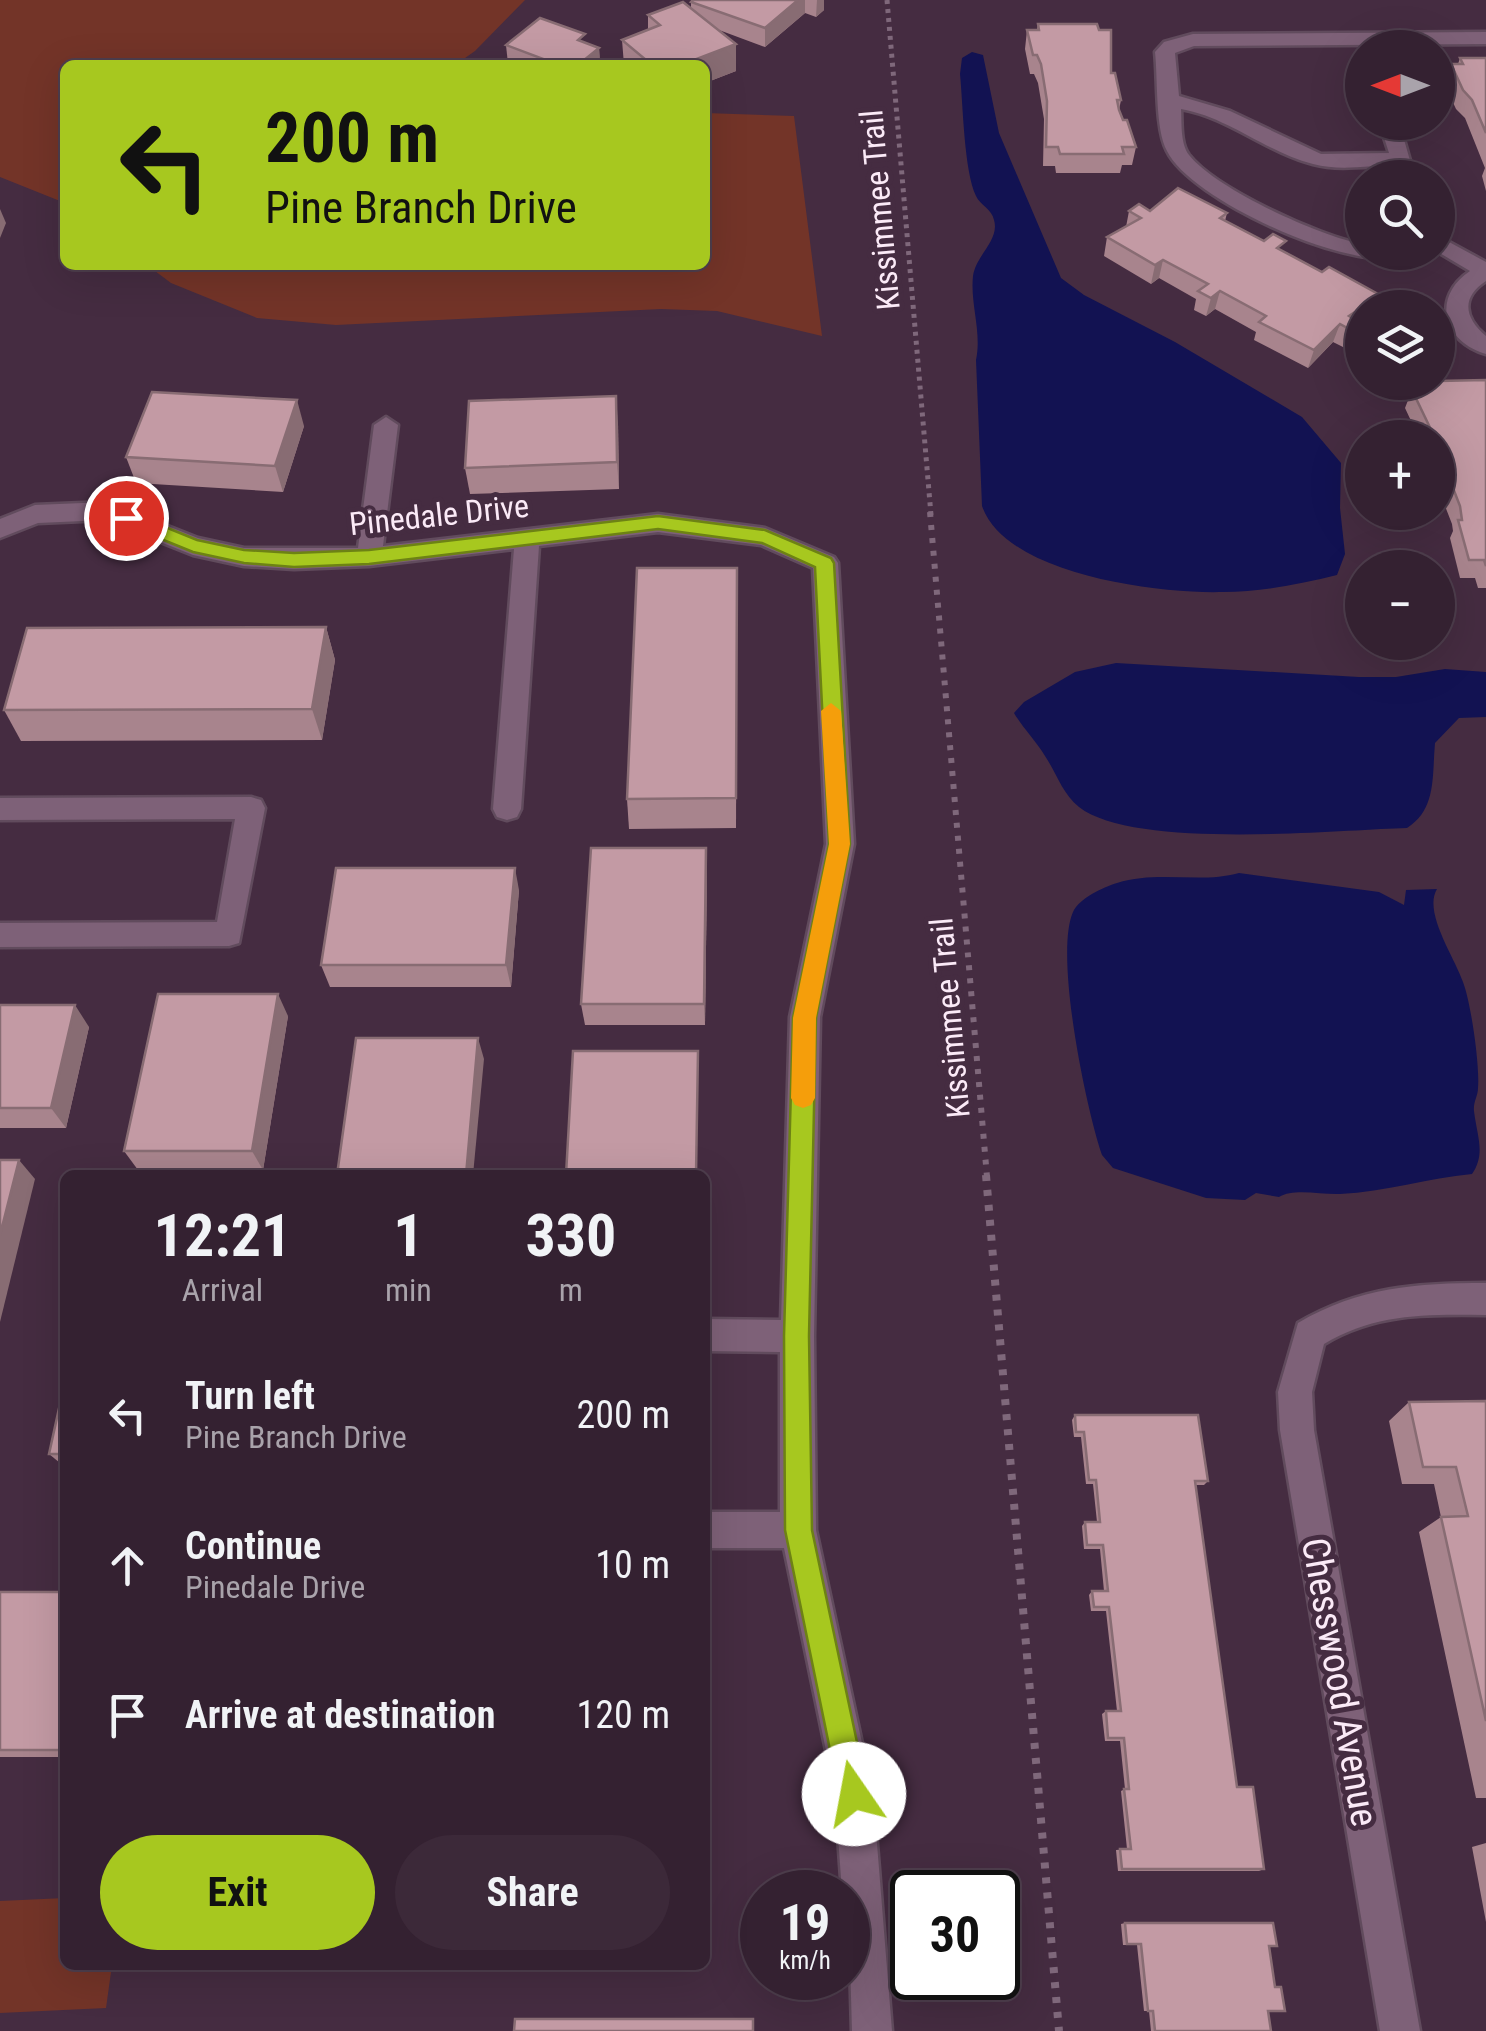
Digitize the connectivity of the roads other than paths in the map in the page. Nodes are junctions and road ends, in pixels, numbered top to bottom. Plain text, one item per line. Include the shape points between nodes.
1 (1486, 38) edge
2 (1455, 39) edge
3 (1345, 43) edge
4 (1169, 101) junction
5 (1345, 162) edge
6 (1345, 249) edge
7 (1455, 253) edge
8 (1486, 271) edge
9 (1486, 347) edge
10 (386, 426) dead end
11 (0, 529) edge
12 (528, 538) junction
13 (369, 557) junction
14 (0, 809) edge
15 (507, 809) dead end
16 (0, 935) edge
17 (1486, 1298) edge
18 (710, 1335) edge
19 (797, 1336) junction
20 (710, 1530) edge
21 (798, 1530) junction
22 (872, 2031) edge
23 (1400, 2031) edge

1 - 2 street
3 - 4 street via 1181,42 1164,52
4 - 5 street via 1219,112 1308,157
4 - 6 street via 1174,146 1201,178
7 - 8 street
8 - 9 street via 1468,280 1455,308 1461,324
10 - 13 street
11 - 13 street, Pinedale Drive via 35,514 107,511 193,546 244,556
12 - 13 street, Pinedale Drive
12 - 15 street
12 - 19 street, Pinedale Drive via 658,522 765,537 825,563 840,844 805,1018
14 - 16 street via 252,808 229,934
17 - 23 street, Chesswood Avenue via 1406,1299 1340,1314 1310,1334 1295,1392 1296,1430
18 - 19 street
19 - 21 street
20 - 21 street
21 - 22 street via 854,1794

